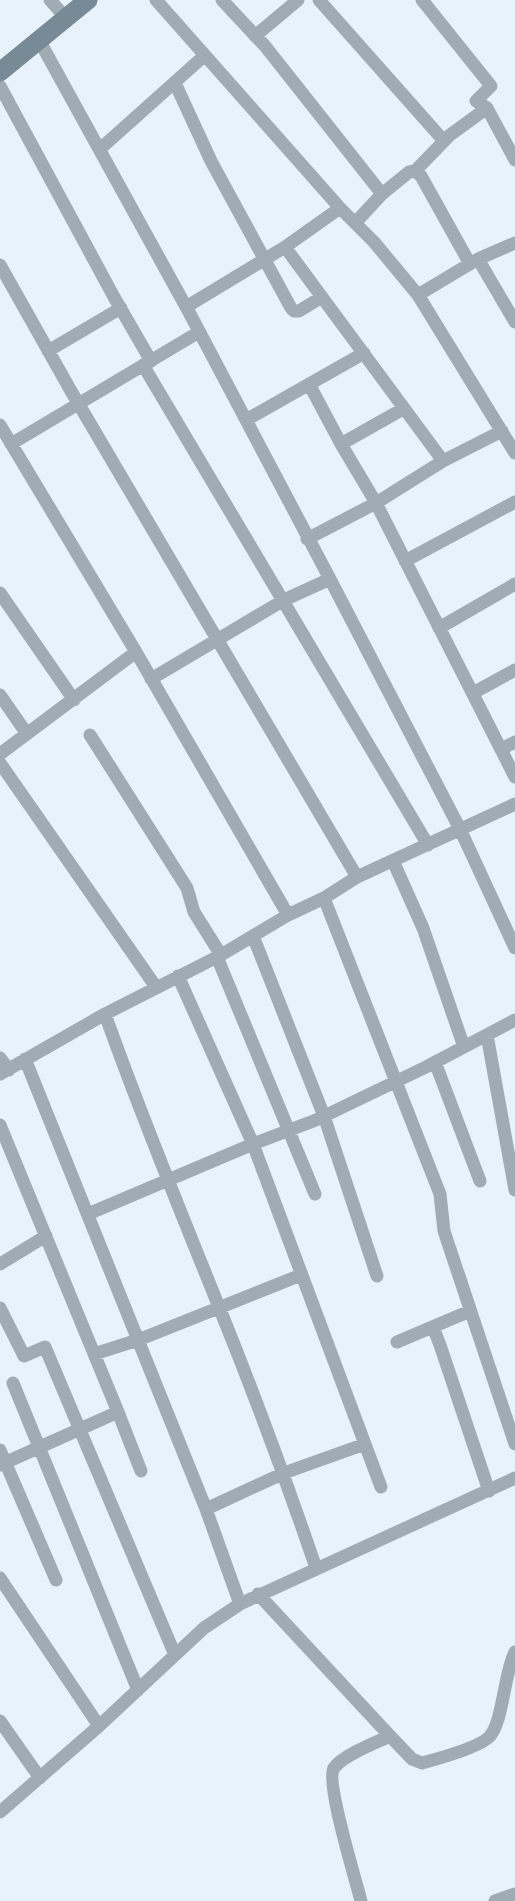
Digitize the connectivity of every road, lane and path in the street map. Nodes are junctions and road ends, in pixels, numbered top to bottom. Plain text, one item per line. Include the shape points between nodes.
1 (50, 0) edge
2 (88, 0) edge
3 (156, 0) edge
4 (222, 0) edge
5 (298, 0) edge
6 (319, 0) edge
7 (422, 0) edge
8 (66, 18) junction
9 (254, 36) junction
10 (40, 40) junction
11 (204, 56) junction
12 (0, 72) edge
13 (175, 83) junction
14 (0, 86) edge
15 (487, 108) junction
16 (510, 138) edge
17 (444, 141) junction
18 (100, 149) junction
19 (515, 160) edge
20 (415, 171) junction
21 (382, 194) junction
22 (340, 208) junction
23 (355, 223) junction
24 (515, 243) edge
25 (285, 247) junction
26 (264, 260) junction
27 (474, 262) junction
28 (0, 265) edge
29 (418, 295) junction
30 (322, 297) junction
31 (186, 307) junction
32 (121, 308) junction
33 (515, 322) edge
34 (199, 332) junction
35 (48, 351) junction
36 (364, 353) junction
37 (147, 363) junction
38 (309, 384) junction
39 (78, 404) junction
40 (404, 409) junction
41 (246, 420) junction
42 (0, 424) edge
43 (502, 431) junction
44 (12, 444) junction
45 (341, 444) junction
46 (515, 454) edge
47 (443, 462) junction
48 (515, 502) edge
49 (376, 503) junction
50 (308, 539) junction
51 (405, 561) junction
52 (330, 579) junction
53 (515, 584) edge
54 (0, 593) edge
55 (284, 600) junction
56 (439, 628) junction
57 (219, 640) junction
58 (136, 652) junction
59 (515, 670) edge
60 (151, 679) junction
61 (473, 693) junction
62 (0, 695) edge
63 (74, 700) junction
64 (27, 734) junction
65 (90, 735) dead end
66 (515, 742) edge
67 (501, 749) junction
68 (0, 754) edge
69 (0, 763) edge
70 (515, 777) edge
71 (515, 804) edge
72 (460, 829) junction
73 (428, 845) junction
74 (393, 860) junction
75 (357, 877) junction
76 (324, 898) junction
77 (288, 915) junction
78 (253, 936) junction
79 (515, 948) edge
80 (219, 956) junction
81 (178, 976) junction
82 (156, 987) junction
83 (105, 1014) junction
84 (515, 1020) edge
85 (487, 1035) junction
86 (464, 1047) junction
87 (0, 1058) edge
88 (26, 1059) junction
89 (435, 1062) junction
90 (5, 1072) edge
91 (397, 1080) junction
92 (324, 1116) junction
93 (0, 1125) edge
94 (289, 1130) junction
95 (253, 1144) junction
96 (167, 1180) junction
97 (480, 1181) dead end
98 (515, 1190) edge
99 (315, 1194) dead end
100 (88, 1214) junction
101 (46, 1236) junction
102 (0, 1264) edge
103 (301, 1275) junction
104 (377, 1276) dead end
105 (219, 1307) junction
106 (0, 1308) edge
107 (470, 1311) junction
108 (433, 1327) junction
109 (138, 1340) junction
110 (397, 1342) dead end
111 (94, 1354) junction
112 (13, 1383) dead end
113 (118, 1412) junction
114 (80, 1429) junction
115 (364, 1444) junction
116 (515, 1444) edge
117 (40, 1447) junction
118 (0, 1450) edge
119 (3, 1464) edge
120 (141, 1471) dead end
121 (284, 1473) junction
122 (515, 1478) edge
123 (381, 1487) dead end
124 (489, 1491) junction
125 (206, 1509) junction
126 (316, 1568) junction
127 (56, 1580) dead end
128 (1, 1583) edge
129 (258, 1594) junction
130 (240, 1604) junction
131 (515, 1652) edge
132 (175, 1655) junction
133 (138, 1690) junction
134 (0, 1722) edge
135 (99, 1726) junction
136 (390, 1736) junction
137 (40, 1778) junction
138 (0, 1812) edge
139 (515, 1894) edge
140 (361, 1901) edge
141 (495, 1901) edge

1 - 8 street
2 - 8 street
3 - 11 street
4 - 9 street
5 - 9 street
6 - 17 street
7 - 15 street via 491,86 476,101
8 - 10 street
9 - 21 street
10 - 12 street
10 - 18 street
11 - 13 street
11 - 22 street
13 - 18 street
13 - 26 street via 211,161
14 - 32 street
15 - 16 street
15 - 17 street
16 - 19 street
17 - 20 street
18 - 31 street
20 - 21 street via 409,172
20 - 27 street via 421,176
21 - 23 street
22 - 23 street
22 - 25 street
23 - 29 street
24 - 27 street
25 - 26 street
25 - 30 street
26 - 30 street via 294,311 299,311
26 - 31 street
27 - 29 street
27 - 33 street
28 - 35 street
29 - 43 street
30 - 36 street
31 - 34 street
32 - 35 street
32 - 37 street
34 - 37 street
34 - 41 street
35 - 39 street
36 - 38 street
36 - 40 street
37 - 39 street
37 - 55 street
38 - 41 street
38 - 45 street
39 - 44 street
39 - 57 street
40 - 45 street
40 - 47 street
41 - 50 street
42 - 44 street
43 - 46 street
43 - 47 street
44 - 58 street
45 - 49 street
47 - 49 street
48 - 51 street
49 - 50 street
49 - 51 street
50 - 52 street
51 - 56 street
52 - 55 street
52 - 72 street
53 - 56 street
54 - 63 street
55 - 57 street
55 - 73 street
56 - 61 street
57 - 60 street
57 - 75 street
58 - 60 street
58 - 63 street
59 - 61 street
60 - 77 street
61 - 67 street
62 - 64 street
63 - 64 street
64 - 68 street
65 - 80 street via 187,888 194,912
66 - 67 street
67 - 70 street
69 - 82 street
71 - 72 street
72 - 73 street
72 - 79 street
73 - 74 street
74 - 75 street
74 - 86 street via 423,928
75 - 76 street
76 - 77 street
76 - 91 street
77 - 78 street
78 - 80 street
78 - 92 street
80 - 81 street
80 - 94 street
81 - 82 street
81 - 95 street
82 - 83 street
83 - 88 street
83 - 96 street
84 - 85 street
85 - 86 street
85 - 98 street
86 - 89 street
87 - 90 street
88 - 90 street
88 - 100 street
89 - 91 street
89 - 97 street
91 - 92 street
91 - 107 street via 440,1194 444,1231
92 - 94 street
92 - 104 street
93 - 101 street
94 - 95 street
94 - 99 street
95 - 96 street
95 - 103 street
96 - 100 street
96 - 105 street
100 - 109 street
101 - 102 street
101 - 111 street
103 - 105 street
103 - 115 street
105 - 109 street
105 - 121 street
106 - 114 street via 24,1356 45,1347
107 - 108 street
107 - 116 street
108 - 110 street
108 - 124 street
109 - 111 street
109 - 125 street
111 - 113 street
112 - 117 street
113 - 114 street
113 - 120 street
114 - 117 street
114 - 132 street
115 - 121 street
115 - 123 street
117 - 119 street
117 - 133 street
118 - 119 street
119 - 127 street
121 - 125 street
121 - 126 street
122 - 124 street
124 - 126 street
125 - 130 street
126 - 129 street
128 - 135 street
129 - 130 street
129 - 136 street
130 - 132 street via 204,1628
131 - 136 street via 496,1725 490,1737 480,1743 422,1763 412,1759
132 - 133 street
133 - 135 street
134 - 137 street
135 - 137 street
136 - 140 street via 349,1756 336,1765 331,1774 335,1802
137 - 138 street
139 - 141 street

